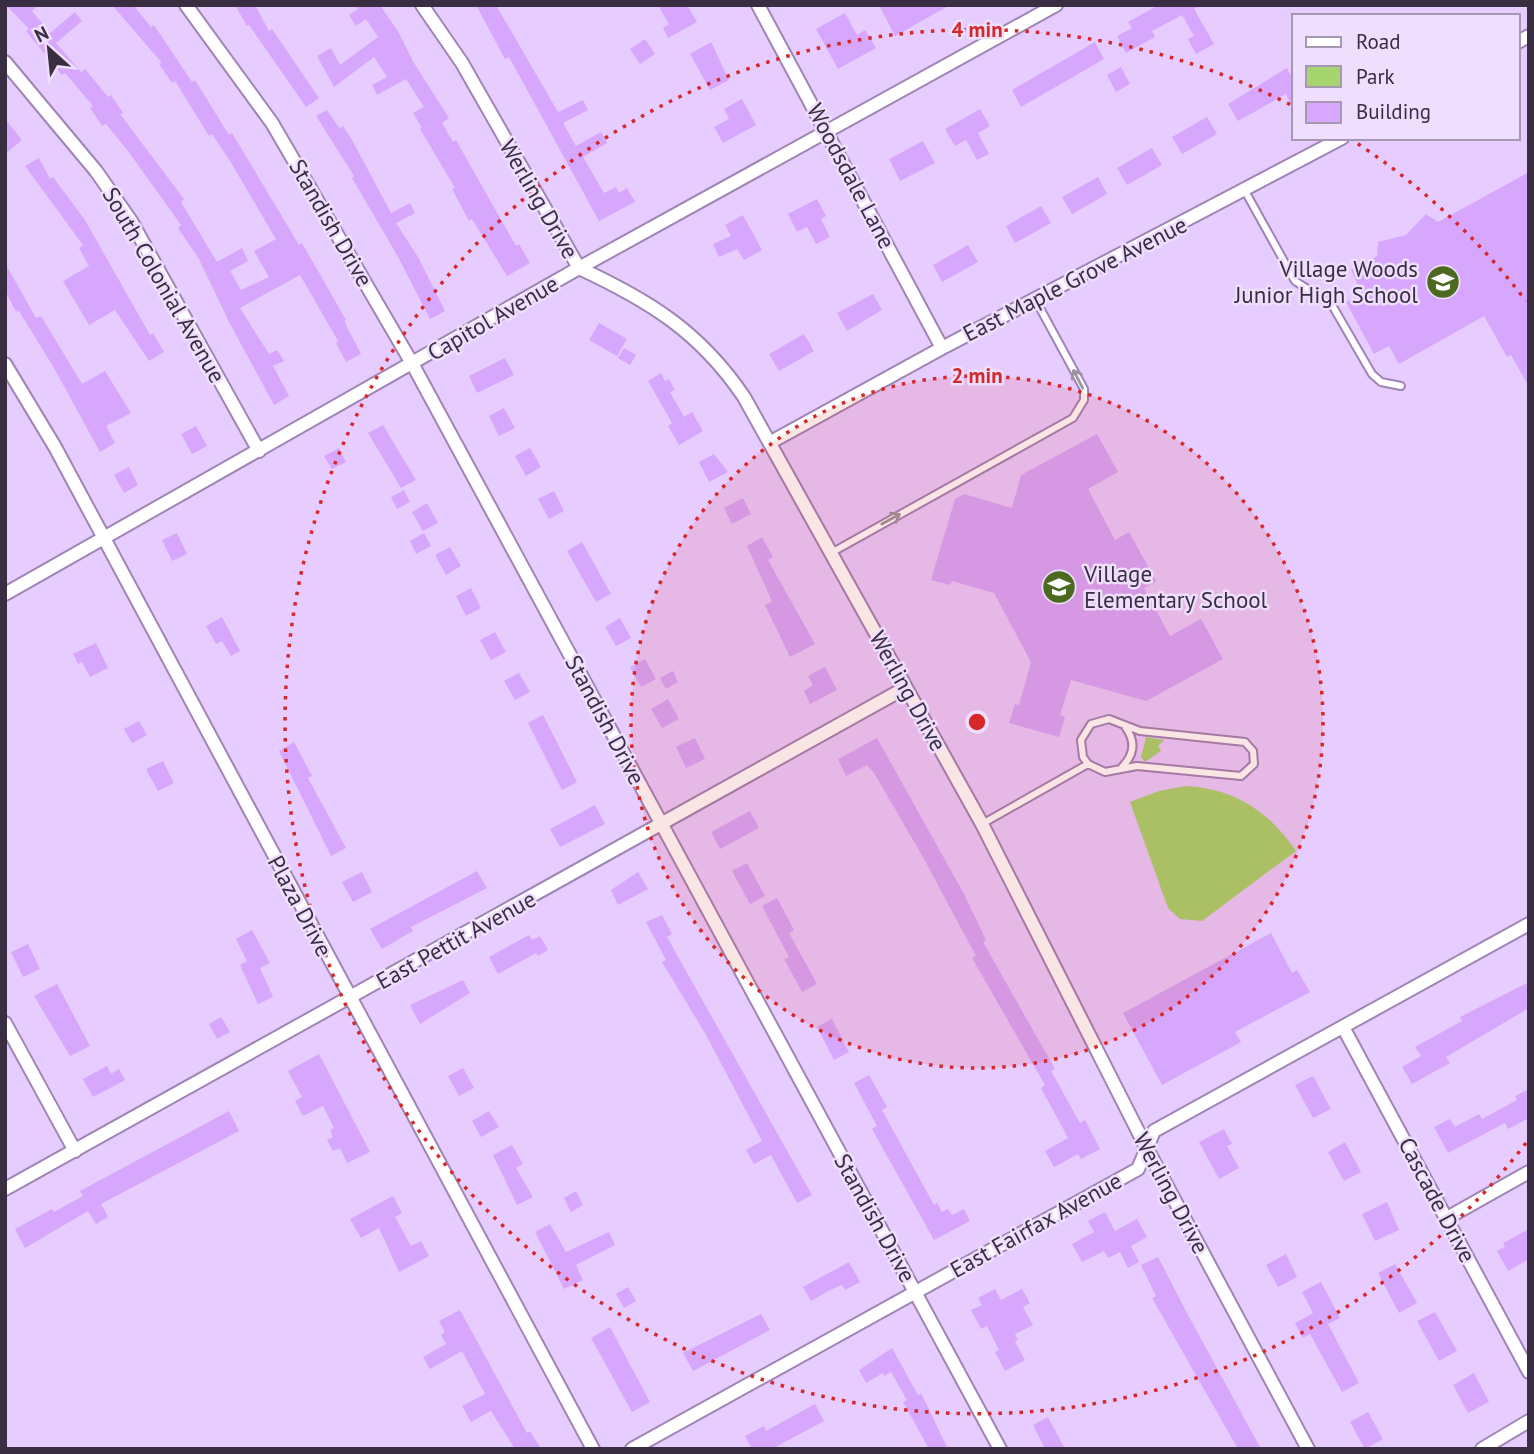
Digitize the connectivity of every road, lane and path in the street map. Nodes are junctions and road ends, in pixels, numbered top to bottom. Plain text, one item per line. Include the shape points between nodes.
1 (186, 5) edge
2 (422, 5) edge
3 (758, 5) edge
4 (1056, 5) edge
5 (5, 62) edge
6 (828, 132) junction
7 (1338, 140) edge
8 (1245, 191) junction
9 (579, 268) junction
10 (1035, 299) junction
11 (942, 348) junction
12 (5, 364) edge
13 (413, 365) junction
14 (1401, 387) dead end
15 (771, 442) junction
16 (259, 451) junction
17 (103, 541) junction
18 (831, 553) junction
19 (5, 594) edge
20 (905, 688) junction
21 (1126, 727) junction
22 (1088, 764) junction
23 (1122, 767) junction
24 (661, 824) junction
25 (982, 824) junction
26 (1529, 924) edge
27 (350, 999) junction
28 (5, 1023) edge
29 (1343, 1027) junction
30 (1146, 1147) junction
31 (75, 1151) junction
32 (1529, 1172) edge
33 (5, 1189) edge
34 (1447, 1218) junction
35 (915, 1292) junction
36 (1529, 1372) edge
37 (1529, 1421) edge
38 (593, 1449) edge
39 (632, 1449) edge
40 (1000, 1449) edge
41 (1308, 1449) edge
42 (1482, 1449) edge

1 - 13 street, Standish Drive via 272,123
2 - 9 street, Werling Drive via 462,63
3 - 6 street, Woodsdale Lane
4 - 6 street, Capitol Avenue
5 - 16 street, South Colonial Avenue via 96,171 131,221
6 - 9 street, Capitol Avenue
6 - 11 street, Woodsdale Lane
7 - 8 street, East Maple Grove Avenue
8 - 10 street, East Maple Grove Avenue
8 - 14 lane via 1295,281 1332,305 1372,374 1381,382
9 - 13 street, Capitol Avenue
9 - 15 street, Werling Drive via 657,309 698,340 728,373
10 - 11 street, East Maple Grove Avenue
18 -> 10 lane via 1073,418 1084,389
11 - 15 street, East Maple Grove Avenue
12 - 17 street, Plaza Drive via 55,447
13 - 16 street, Capitol Avenue
13 - 24 street, Standish Drive
15 - 18 street, Werling Drive
16 - 17 street, Capitol Avenue
17 - 19 street, Capitol Avenue
17 - 27 street, Plaza Drive
18 - 20 street, Werling Drive
20 - 24 street, East Pettit Avenue
20 - 25 street, Werling Drive
21 - 22 lane via 1109,719 1091,724 1080,748
21 - 23 lane via 1133,744
21 - 23 lane via 1239,740 1250,746 1255,758 1252,769 1241,776
22 - 23 lane via 1105,772
22 - 25 lane
24 - 27 street, East Pettit Avenue
24 - 35 street, Standish Drive
25 - 30 street, Werling Drive
26 - 29 street, East Fairfax Avenue
27 - 31 street, East Pettit Avenue
27 - 38 street, Plaza Drive
28 - 31 street
29 - 30 street, East Fairfax Avenue via 1154,1131
29 - 34 street, Cascade Drive
30 - 35 street, East Fairfax Avenue via 1138,1169
30 - 41 street, Werling Drive
31 - 33 street, East Pettit Avenue
32 - 34 street
34 - 36 street, Cascade Drive
35 - 39 street, East Fairfax Avenue
35 - 40 street, Standish Drive
37 - 42 street

